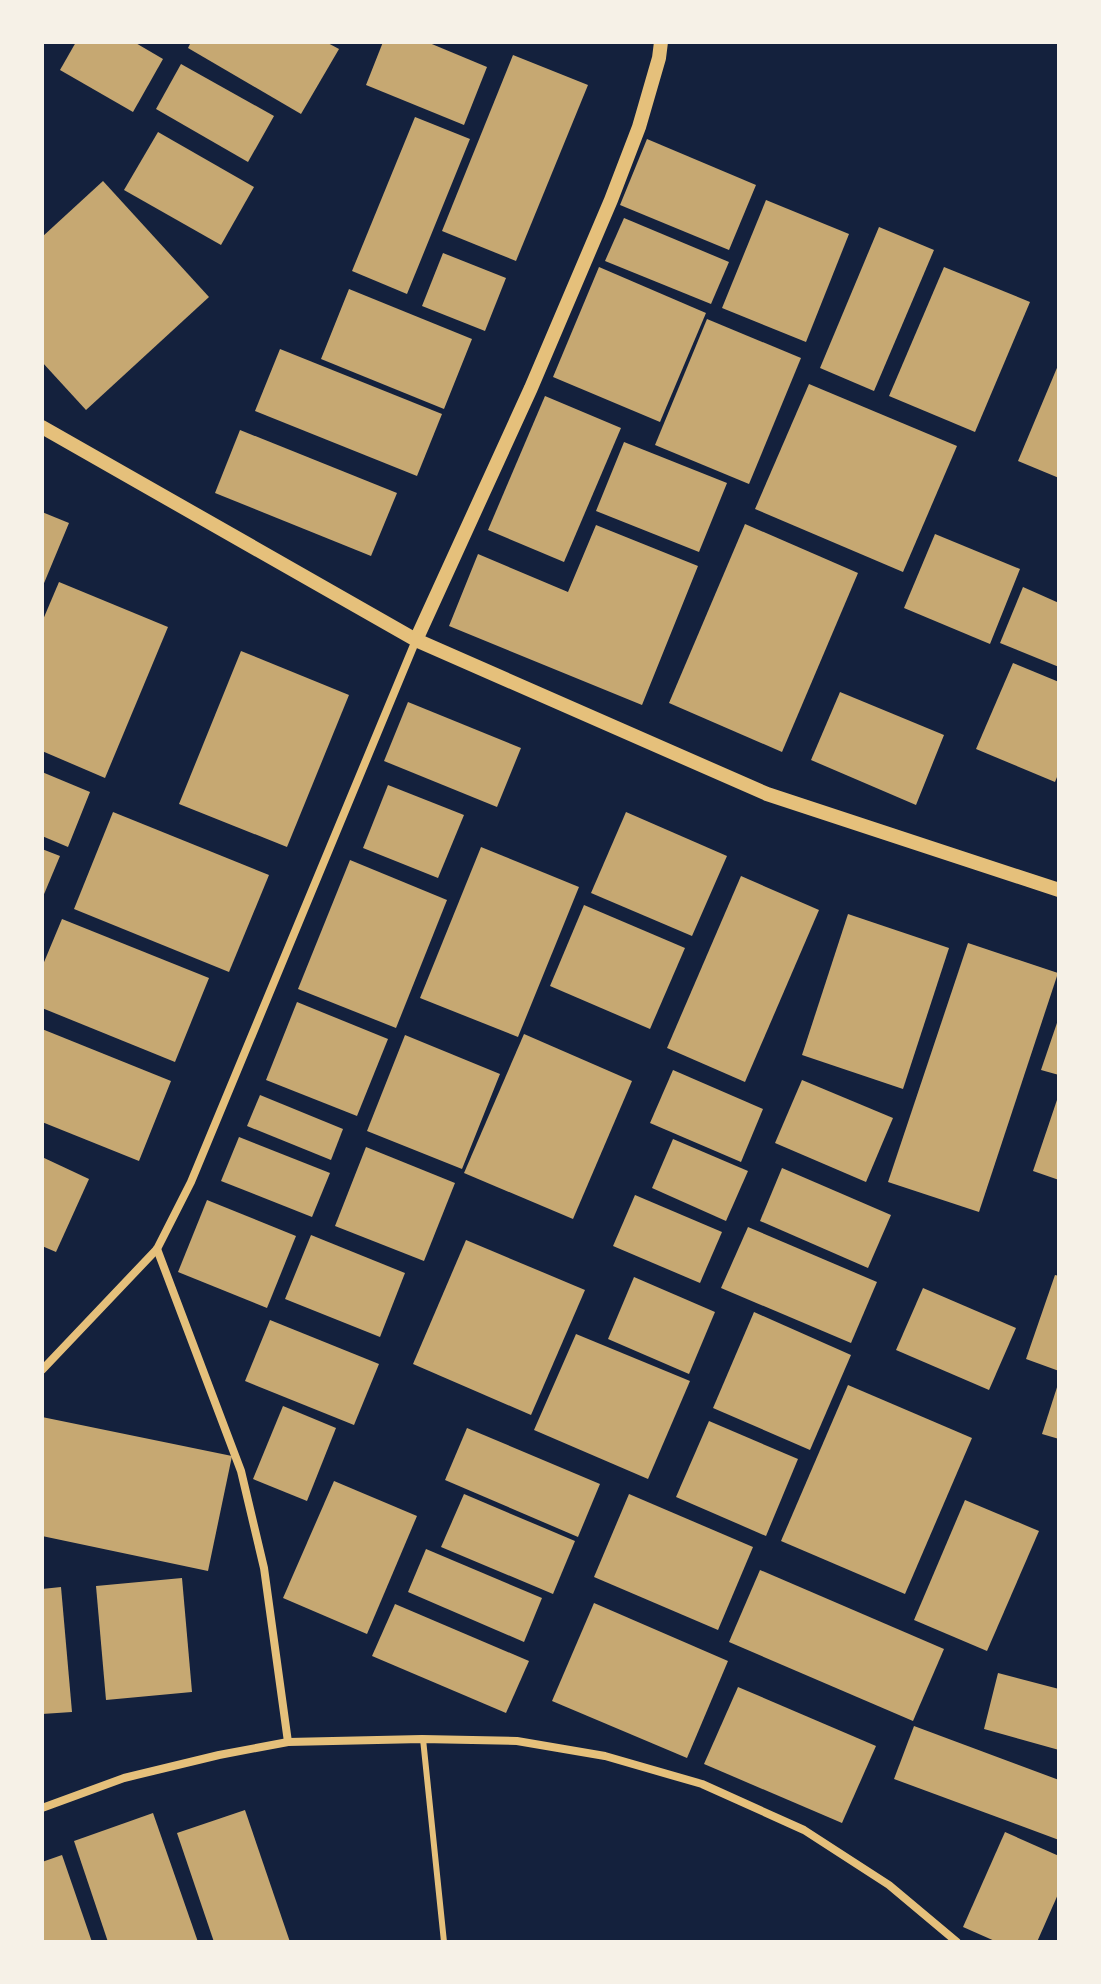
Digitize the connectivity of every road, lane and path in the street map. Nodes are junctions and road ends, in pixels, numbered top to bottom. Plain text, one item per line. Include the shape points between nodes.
1 (661, 42) edge
2 (42, 427) edge
3 (416, 640) junction
4 (1059, 890) edge
5 (157, 1249) junction
6 (42, 1370) edge
7 (423, 1739) junction
8 (288, 1742) junction
9 (42, 1808) edge
10 (444, 1942) edge
11 (957, 1942) edge

1 - 3 street via 639,127 611,200
2 - 3 street
3 - 4 street via 767,794
3 - 5 street via 239,1071
5 - 6 street
5 - 8 street via 241,1471 264,1568
7 - 8 street
7 - 10 lane
7 - 11 street via 517,1741 605,1756 702,1784 804,1830 889,1885
8 - 9 street via 124,1778

